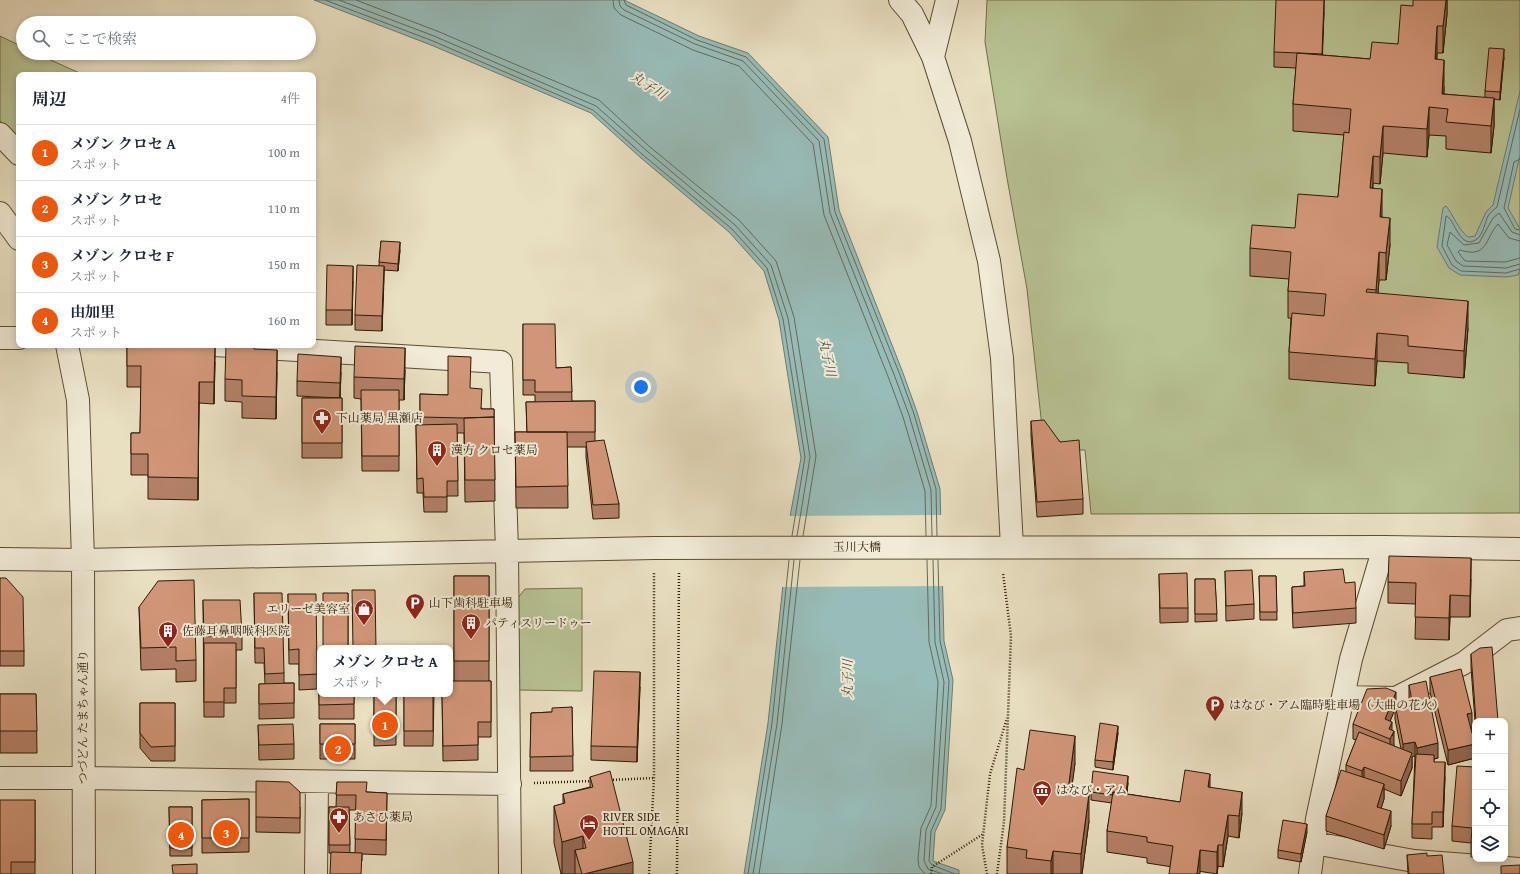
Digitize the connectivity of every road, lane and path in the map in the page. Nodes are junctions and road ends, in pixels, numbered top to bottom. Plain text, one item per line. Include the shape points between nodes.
1 (900, 0) edge
2 (947, 0) edge
3 (933, 57) junction
4 (0, 134) edge
5 (16, 151) edge
6 (0, 213) edge
7 (16, 235) edge
8 (68, 348) edge
9 (265, 348) edge
10 (1006, 547) junction
11 (1384, 547) junction
12 (654, 548) junction
13 (679, 548) junction
14 (1520, 549) edge
15 (507, 552) junction
16 (0, 559) edge
17 (83, 560) junction
18 (1520, 628) edge
19 (1343, 697) junction
20 (1009, 713) junction
21 (0, 778) edge
22 (84, 778) junction
23 (654, 778) junction
24 (598, 780) edge
25 (606, 780) edge
26 (317, 782) junction
27 (510, 784) junction
28 (984, 833) junction
29 (1314, 843) junction
30 (1520, 869) edge
31 (84, 874) edge
32 (316, 874) edge
33 (510, 874) edge
34 (649, 874) edge
35 (677, 874) edge
36 (931, 874) edge
37 (987, 874) edge
38 (997, 874) edge
39 (1310, 874) edge

1 - 3 street via 912,14
2 - 3 street
3 - 10 street via 960,141 989,260 1002,358
4 - 5 street
6 - 7 street
8 - 17 street, つづどん たまちゃん通り via 78,400
9 - 15 street via 501,362
10 - 11 street, 玉川大橋
10 - 13 street, 玉川大橋
10 - 20 path via 1011,636
11 - 14 street, 玉川大橋
11 - 19 street via 1351,659
12 - 13 street, 玉川大橋
12 - 15 street, 玉川大橋
12 - 23 path
13 - 35 path
15 - 17 street, 玉川大橋
15 - 27 street
16 - 17 street, 玉川大橋
17 - 22 street, つづどん たまちゃん通り
18 - 19 street via 1507,630 1464,663 1396,698
19 - 29 street
20 - 28 path via 990,774
20 - 38 path via 1004,822
21 - 22 street
22 - 26 street
22 - 31 street, つづどん たまちゃん通り
23 - 25 path
23 - 34 path
24 - 27 path
26 - 27 street
26 - 32 street
27 - 33 street
28 - 36 path via 932,867
28 - 37 path via 982,845
29 - 30 street via 1414,861
29 - 39 street

